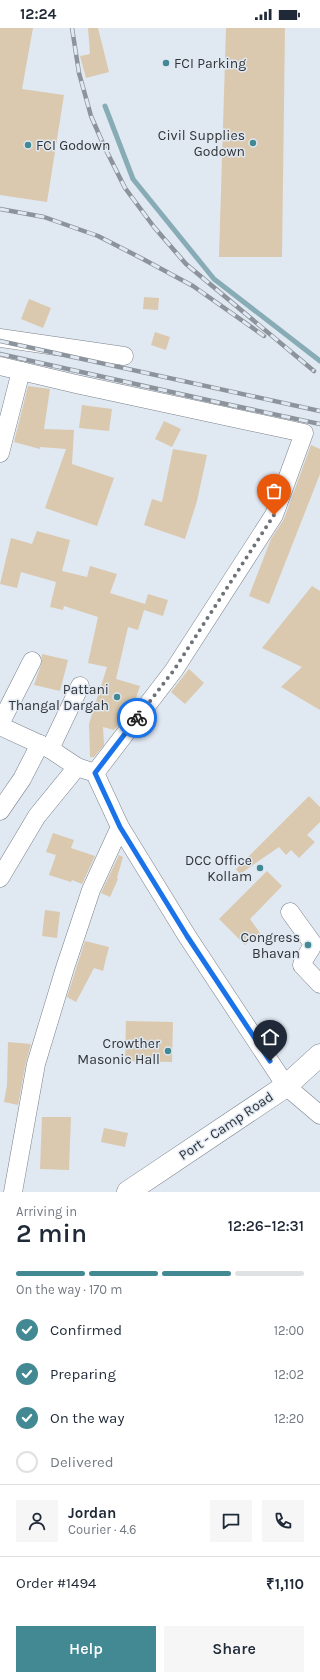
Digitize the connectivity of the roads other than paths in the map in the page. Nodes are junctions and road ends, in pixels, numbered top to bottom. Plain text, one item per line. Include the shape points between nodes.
1 (0, 338) edge
2 (124, 356) dead end
3 (0, 366) edge
4 (22, 371) junction
5 (0, 453) edge
6 (32, 661) dead end
7 (80, 686) dead end
8 (0, 725) edge
9 (45, 746) junction
10 (77, 767) junction
11 (95, 773) junction
12 (0, 810) edge
13 (120, 827) junction
14 (0, 878) edge
15 (290, 912) dead end
16 (320, 984) edge
17 (320, 1055) edge
18 (286, 1086) junction
19 (320, 1115) edge
20 (14, 1192) edge
21 (128, 1192) edge

1 - 2 street
3 - 4 street
4 - 5 street
4 - 11 street via 304,433 274,515 174,670
6 - 8 street
7 - 9 street
8 - 9 street
9 - 10 street
9 - 12 street
10 - 11 street
10 - 14 street via 37,816
11 - 13 street
13 - 18 street via 187,936
13 - 20 street via 92,890 36,1064
15 - 16 street via 313,944 302,965
17 - 18 main road, Port - Camp Road
18 - 19 street
18 - 21 main road, Port - Camp Road

